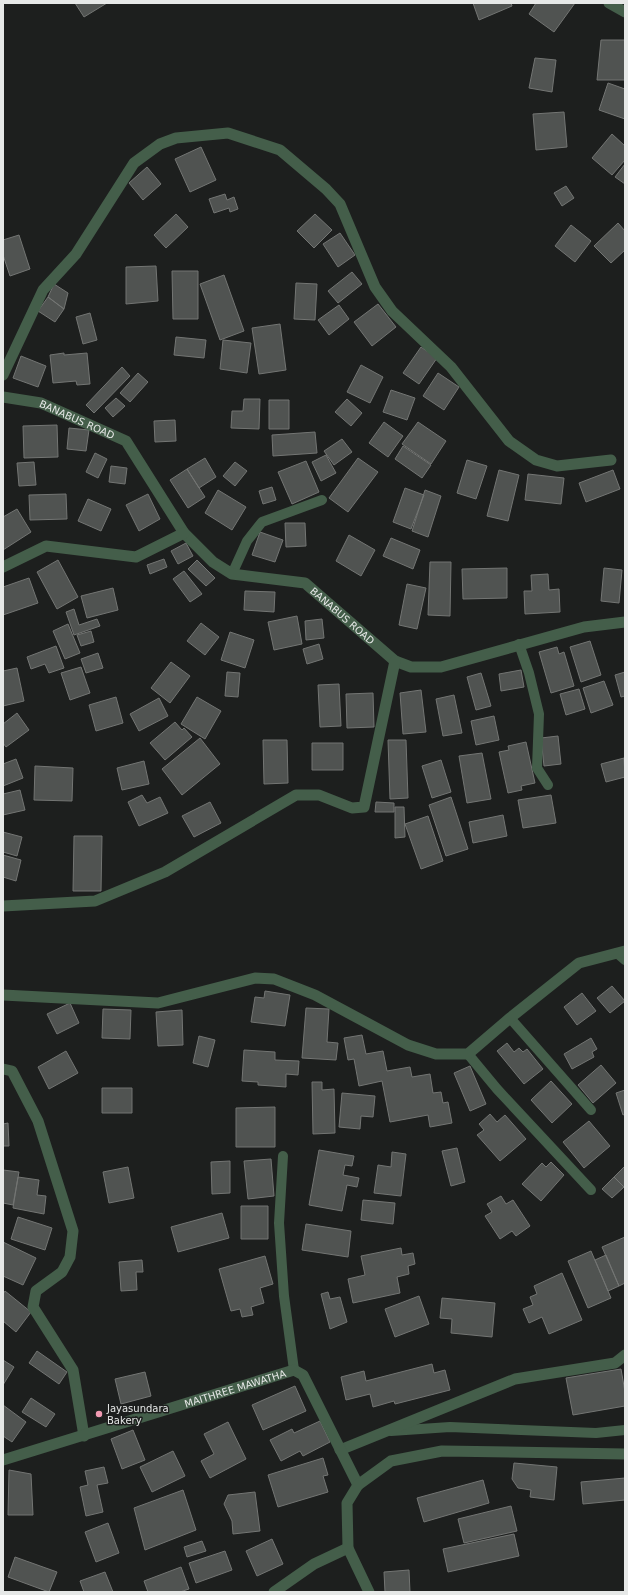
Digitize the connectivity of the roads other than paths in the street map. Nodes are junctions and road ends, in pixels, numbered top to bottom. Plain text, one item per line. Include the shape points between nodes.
1 (609, 3) edge
2 (625, 12) edge
3 (3, 375) edge
4 (3, 397) edge
5 (611, 460) dead end
6 (322, 500) dead end
7 (184, 533) junction
8 (3, 567) edge
9 (232, 574) junction
10 (625, 622) edge
11 (519, 644) junction
12 (395, 661) junction
13 (548, 785) dead end
14 (3, 906) edge
15 (622, 955) edge
16 (3, 995) edge
17 (510, 1018) junction
18 (468, 1054) junction
19 (3, 1069) edge
20 (591, 1110) dead end
21 (283, 1156) dead end
22 (591, 1190) dead end
23 (625, 1355) edge
24 (294, 1370) junction
25 (625, 1430) edge
26 (387, 1431) junction
27 (84, 1436) junction
28 (340, 1450) junction
29 (625, 1454) edge
30 (3, 1460) edge
31 (358, 1485) junction
32 (348, 1548) junction
33 (274, 1592) edge
34 (369, 1592) edge

1 - 2 street
3 - 5 street via 44,290 76,254 134,163 160,144 176,138 228,133 280,150 340,204 375,287 392,311 451,367 509,441 536,460 557,466
4 - 7 street, BANABUS ROAD via 41,403 126,441
6 - 9 lane via 262,522 247,541
7 - 8 street via 136,556 46,546
7 - 9 street, BANABUS ROAD via 213,562
9 - 12 street, BANABUS ROAD via 305,583
10 - 11 street, BANABUS ROAD via 584,627
11 - 12 street, BANABUS ROAD via 441,667 411,667
11 - 13 lane via 539,714 537,768
12 - 14 street via 364,807 352,808 319,795 296,795 165,872 95,901
15 - 17 street via 579,963
16 - 18 street via 158,1003 255,978 274,979 315,995 408,1045 436,1054
17 - 18 street
17 - 20 lane
18 - 22 lane via 496,1089
19 - 27 street via 12,1071 38,1120 73,1231 70,1257 62,1272 36,1291 33,1307 73,1370
21 - 24 lane via 278,1223
23 - 26 street via 615,1363 515,1379
24 - 27 street, MAITHREE MAWATHA
24 - 28 street, MAITHREE MAWATHA via 303,1375
25 - 26 lane via 596,1433 450,1428
26 - 28 street
27 - 30 street, MAITHREE MAWATHA
28 - 31 street, MAITHREE MAWATHA
29 - 31 street via 442,1451 391,1461
31 - 32 street via 347,1503
32 - 33 street via 314,1564
32 - 34 street

